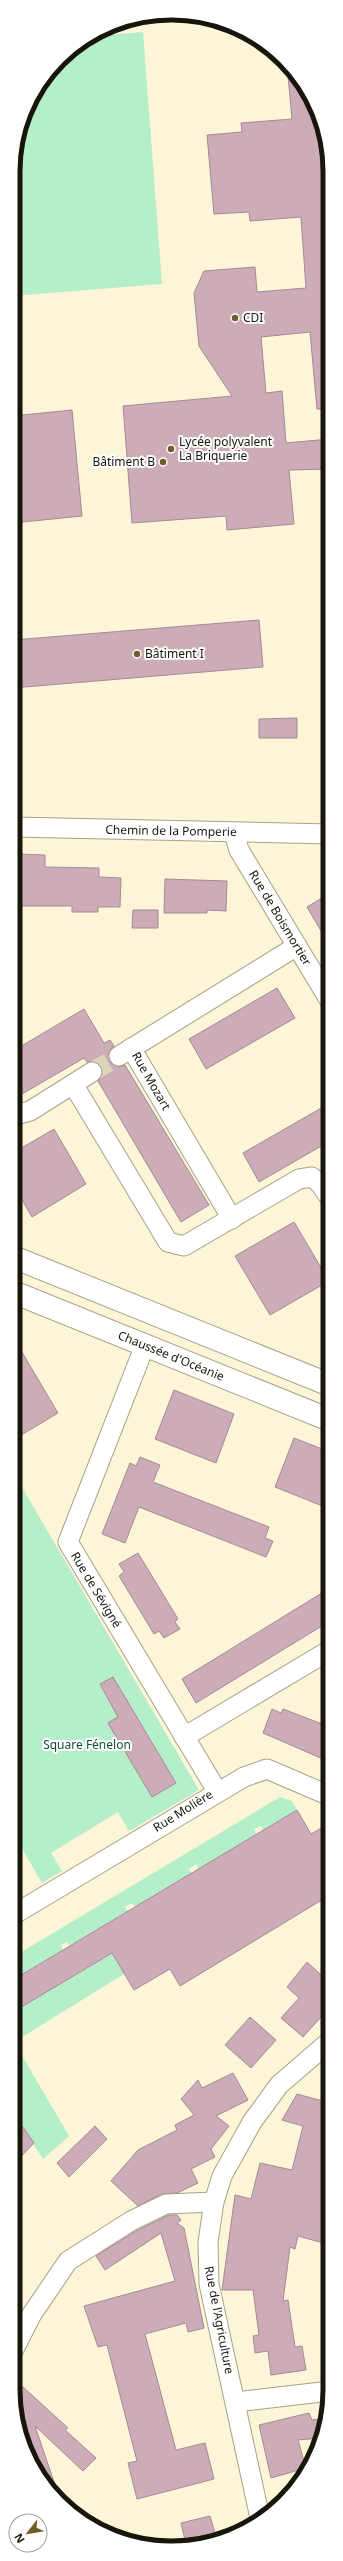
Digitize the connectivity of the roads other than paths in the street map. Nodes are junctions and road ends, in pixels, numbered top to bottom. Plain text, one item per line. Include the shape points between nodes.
1 (20, 827) edge
2 (234, 832) junction
3 (323, 834) edge
4 (297, 946) junction
5 (323, 989) edge
6 (92, 1072) tunnel mouth
7 (72, 1084) junction
8 (20, 1114) edge
9 (323, 1188) edge
10 (232, 1219) junction
11 (20, 1260) edge
12 (20, 1295) edge
13 (145, 1345) junction
14 (323, 1382) edge
15 (323, 1417) edge
16 (323, 1654) edge
17 (184, 1737) junction
18 (217, 1792) junction
19 (323, 1793) edge
20 (20, 1911) edge
21 (323, 2047) edge
22 (214, 2202) junction
23 (20, 2337) edge
24 (323, 2392) edge
25 (236, 2402) junction
26 (259, 2513) edge

1 - 2 street, Chemin de la Pomperie
2 - 3 street, Chemin de la Pomperie
2 - 4 street, Rue de Boismortier via 239,850
4 - 5 street, Rue de Boismortier
4 - 10 street, Rue Mozart via 125,1052
6 - 7 street
7 - 8 street
7 - 10 street via 168,1242 184,1246
9 - 10 street via 312,1177 299,1179
11 - 14 main road
12 - 13 main road, Chaussée d'Océanie
13 - 15 main road, Chaussée d'Océanie
13 - 17 street, Rue de Sévigné via 68,1542
16 - 17 street
17 - 18 street, Rue Molière
18 - 19 street via 244,1777 267,1769
18 - 20 street, Rue Molière
21 - 22 street, Rue de l'Agriculture via 279,2085 252,2122 222,2176
22 - 23 street via 166,2204 131,2221 68,2261 32,2314
22 - 25 street, Rue de l'Agriculture via 207,2261 209,2284
24 - 25 street
25 - 26 street, Rue de l'Agriculture

